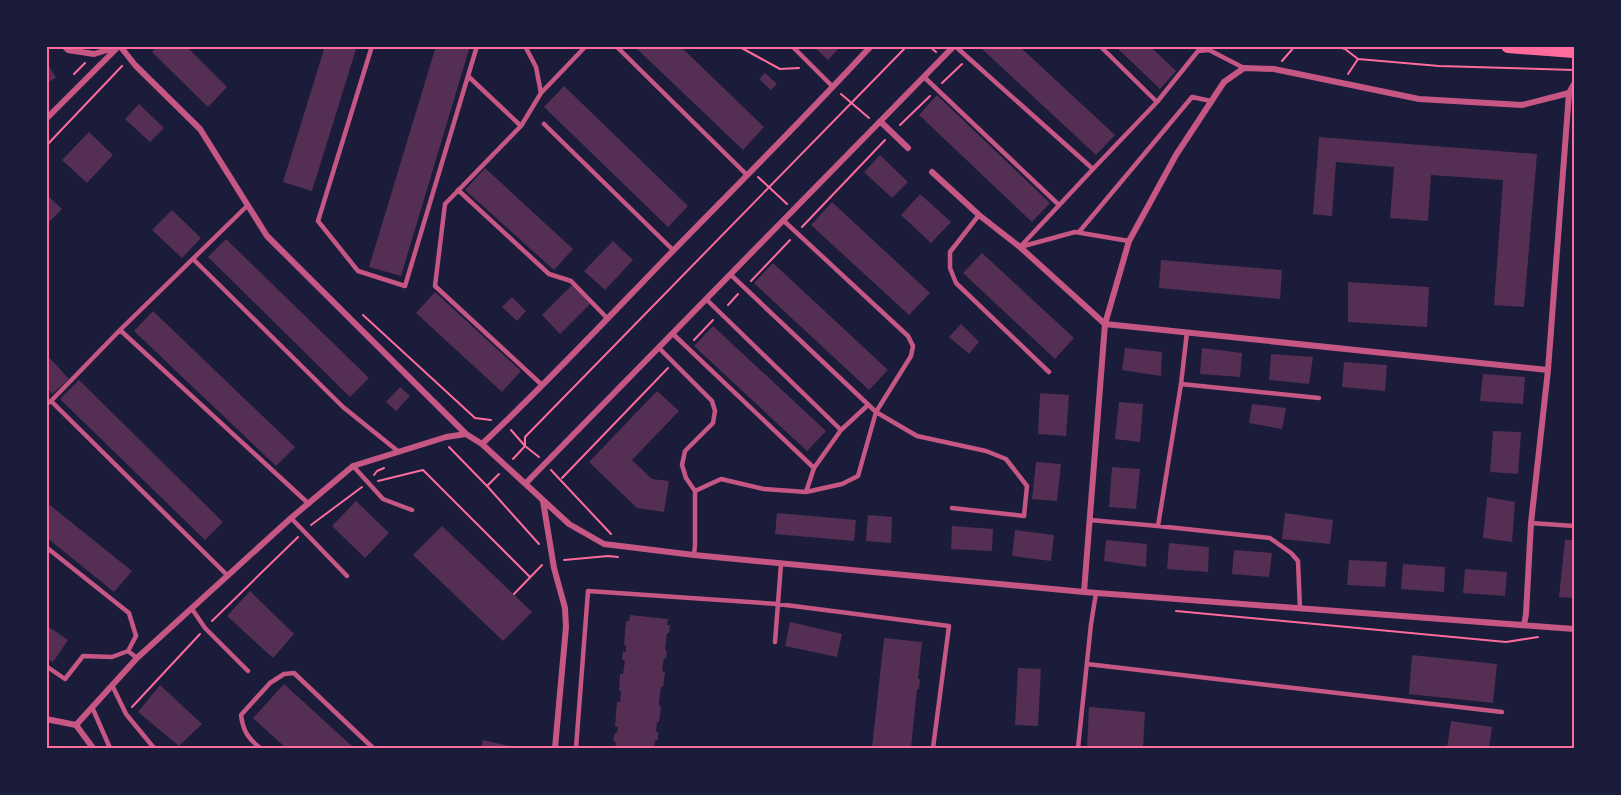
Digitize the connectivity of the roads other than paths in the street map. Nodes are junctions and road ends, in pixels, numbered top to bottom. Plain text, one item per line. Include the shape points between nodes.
1 (64, 46) edge
2 (119, 46) edge
3 (372, 46) edge
4 (477, 46) edge
5 (525, 46) edge
6 (586, 46) edge
7 (616, 46) edge
8 (792, 46) edge
9 (871, 46) edge
10 (955, 46) edge
11 (1100, 46) edge
12 (1508, 46) edge
13 (1575, 51) edge
14 (1244, 68) junction
15 (468, 76) junction
16 (924, 77) junction
17 (1575, 84) edge
18 (833, 87) junction
19 (541, 93) junction
20 (1569, 93) junction
21 (1211, 101) junction
22 (1157, 102) junction
23 (46, 119) edge
24 (544, 123) dead end
25 (879, 123) junction
26 (521, 126) junction
27 (908, 148) dead end
28 (1093, 169) junction
29 (932, 172) dead end
30 (749, 173) junction
31 (458, 190) junction
32 (1059, 205) junction
33 (247, 206) junction
34 (980, 215) junction
35 (784, 221) junction
36 (1079, 232) junction
37 (1129, 241) junction
38 (1020, 247) junction
39 (674, 250) junction
40 (193, 260) junction
41 (730, 275) junction
42 (707, 300) junction
43 (607, 318) junction
44 (1105, 324) junction
45 (120, 330) junction
46 (1187, 332) junction
47 (673, 334) junction
48 (659, 348) junction
49 (1548, 370) junction
50 (1049, 372) dead end
51 (1181, 384) junction
52 (542, 385) junction
53 (1319, 398) dead end
54 (49, 403) edge
55 (868, 405) junction
56 (876, 411) junction
57 (841, 430) junction
58 (466, 434) junction
59 (482, 444) junction
60 (399, 452) junction
61 (353, 466) junction
62 (814, 468) junction
63 (526, 483) junction
64 (695, 491) junction
65 (806, 492) junction
66 (543, 500) junction
67 (309, 504) junction
68 (952, 508) dead end
69 (412, 510) dead end
70 (291, 519) junction
71 (1090, 520) junction
72 (1531, 523) junction
73 (1158, 526) junction
74 (1575, 526) edge
75 (46, 547) edge
76 (694, 555) junction
77 (782, 564) junction
78 (228, 576) junction
79 (347, 576) dead end
80 (1084, 592) junction
81 (1096, 593) junction
82 (778, 604) junction
83 (192, 609) junction
84 (1299, 609) junction
85 (1524, 625) junction
86 (1575, 630) edge
87 (775, 642) dead end
88 (128, 651) junction
89 (137, 658) junction
90 (1087, 664) junction
91 (46, 666) edge
92 (248, 672) dead end
93 (112, 684) junction
94 (92, 707) junction
95 (1502, 712) dead end
96 (46, 719) edge
97 (76, 725) junction
98 (93, 748) edge
99 (110, 748) edge
100 (154, 748) edge
101 (260, 748) edge
102 (373, 748) edge
103 (555, 748) edge
104 (576, 748) edge
105 (933, 748) edge
106 (1078, 748) edge

1 - 2 street via 94,54
2 - 23 street
2 - 33 street via 200,129
3 - 15 lane via 318,221 358,271 405,286
4 - 15 lane
5 - 19 lane via 536,67
6 - 19 lane
7 - 30 lane
8 - 18 lane
9 - 18 street
10 - 16 street
10 - 28 lane
11 - 22 lane
12 - 13 main road
14 - 20 street via 1274,69 1419,99 1522,105
14 - 21 street via 1224,82
14 - 22 lane via 1209,50 1198,51
15 - 26 lane
16 - 25 street
16 - 32 lane
17 - 20 street
18 - 30 street
19 - 26 lane
20 - 49 street
21 - 36 lane via 1192,97
21 - 37 street
22 - 28 lane
24 - 39 lane
25 - 27 street
25 - 35 street
26 - 31 lane
28 - 32 lane
29 - 34 street
30 - 39 street
31 - 43 lane via 549,274 571,281
31 - 52 lane via 445,204 435,286
32 - 38 lane
33 - 40 lane
33 - 58 street via 267,236
34 - 38 street
34 - 50 lane via 950,252 950,268 956,283
35 - 41 street
35 - 56 lane via 908,336 913,346 911,356
36 - 37 lane
36 - 38 lane
37 - 44 street
38 - 44 street
39 - 43 street
40 - 45 lane
40 - 60 lane via 343,407
41 - 42 street
41 - 55 lane
42 - 47 street
42 - 57 lane
43 - 52 street
44 - 46 street
44 - 71 street
45 - 54 lane
45 - 67 lane
46 - 49 street
46 - 51 lane
47 - 48 street
47 - 62 lane
48 - 63 street
48 - 64 lane via 712,401 715,411 713,423 685,451 682,465
49 - 72 street
51 - 53 lane
51 - 73 lane
52 - 59 street
54 - 78 lane
55 - 56 lane
55 - 57 lane
56 - 65 lane via 858,476
56 - 68 lane via 916,436 1006,459 1027,486 1024,516
57 - 62 lane
58 - 59 street
58 - 60 street
59 - 63 street
60 - 61 street
61 - 67 street
61 - 69 lane via 383,499
62 - 65 lane
63 - 66 street
64 - 65 lane via 721,479 764,489
64 - 76 lane
66 - 76 street via 569,524 604,544
66 - 103 street via 566,627
67 - 70 street
70 - 78 street
70 - 79 lane
71 - 73 lane
71 - 80 street
72 - 74 lane
72 - 85 street
73 - 84 lane via 1270,538 1298,561
75 - 88 lane via 129,613 136,636
76 - 77 street
77 - 80 street
77 - 82 lane
78 - 83 street
80 - 81 street
81 - 84 street
81 - 90 lane
82 - 87 lane
82 - 104 lane via 588,591
82 - 105 lane via 949,626
83 - 89 street
83 - 92 lane
84 - 85 street
85 - 86 street
88 - 89 lane
88 - 91 lane via 112,657 83,656 65,679
89 - 93 street
90 - 95 lane
90 - 106 lane
93 - 94 street
93 - 100 lane via 126,714
94 - 97 street
94 - 99 lane
96 - 97 street
97 - 98 street
101 - 102 lane via 242,728 241,715 270,683 284,674 294,674

